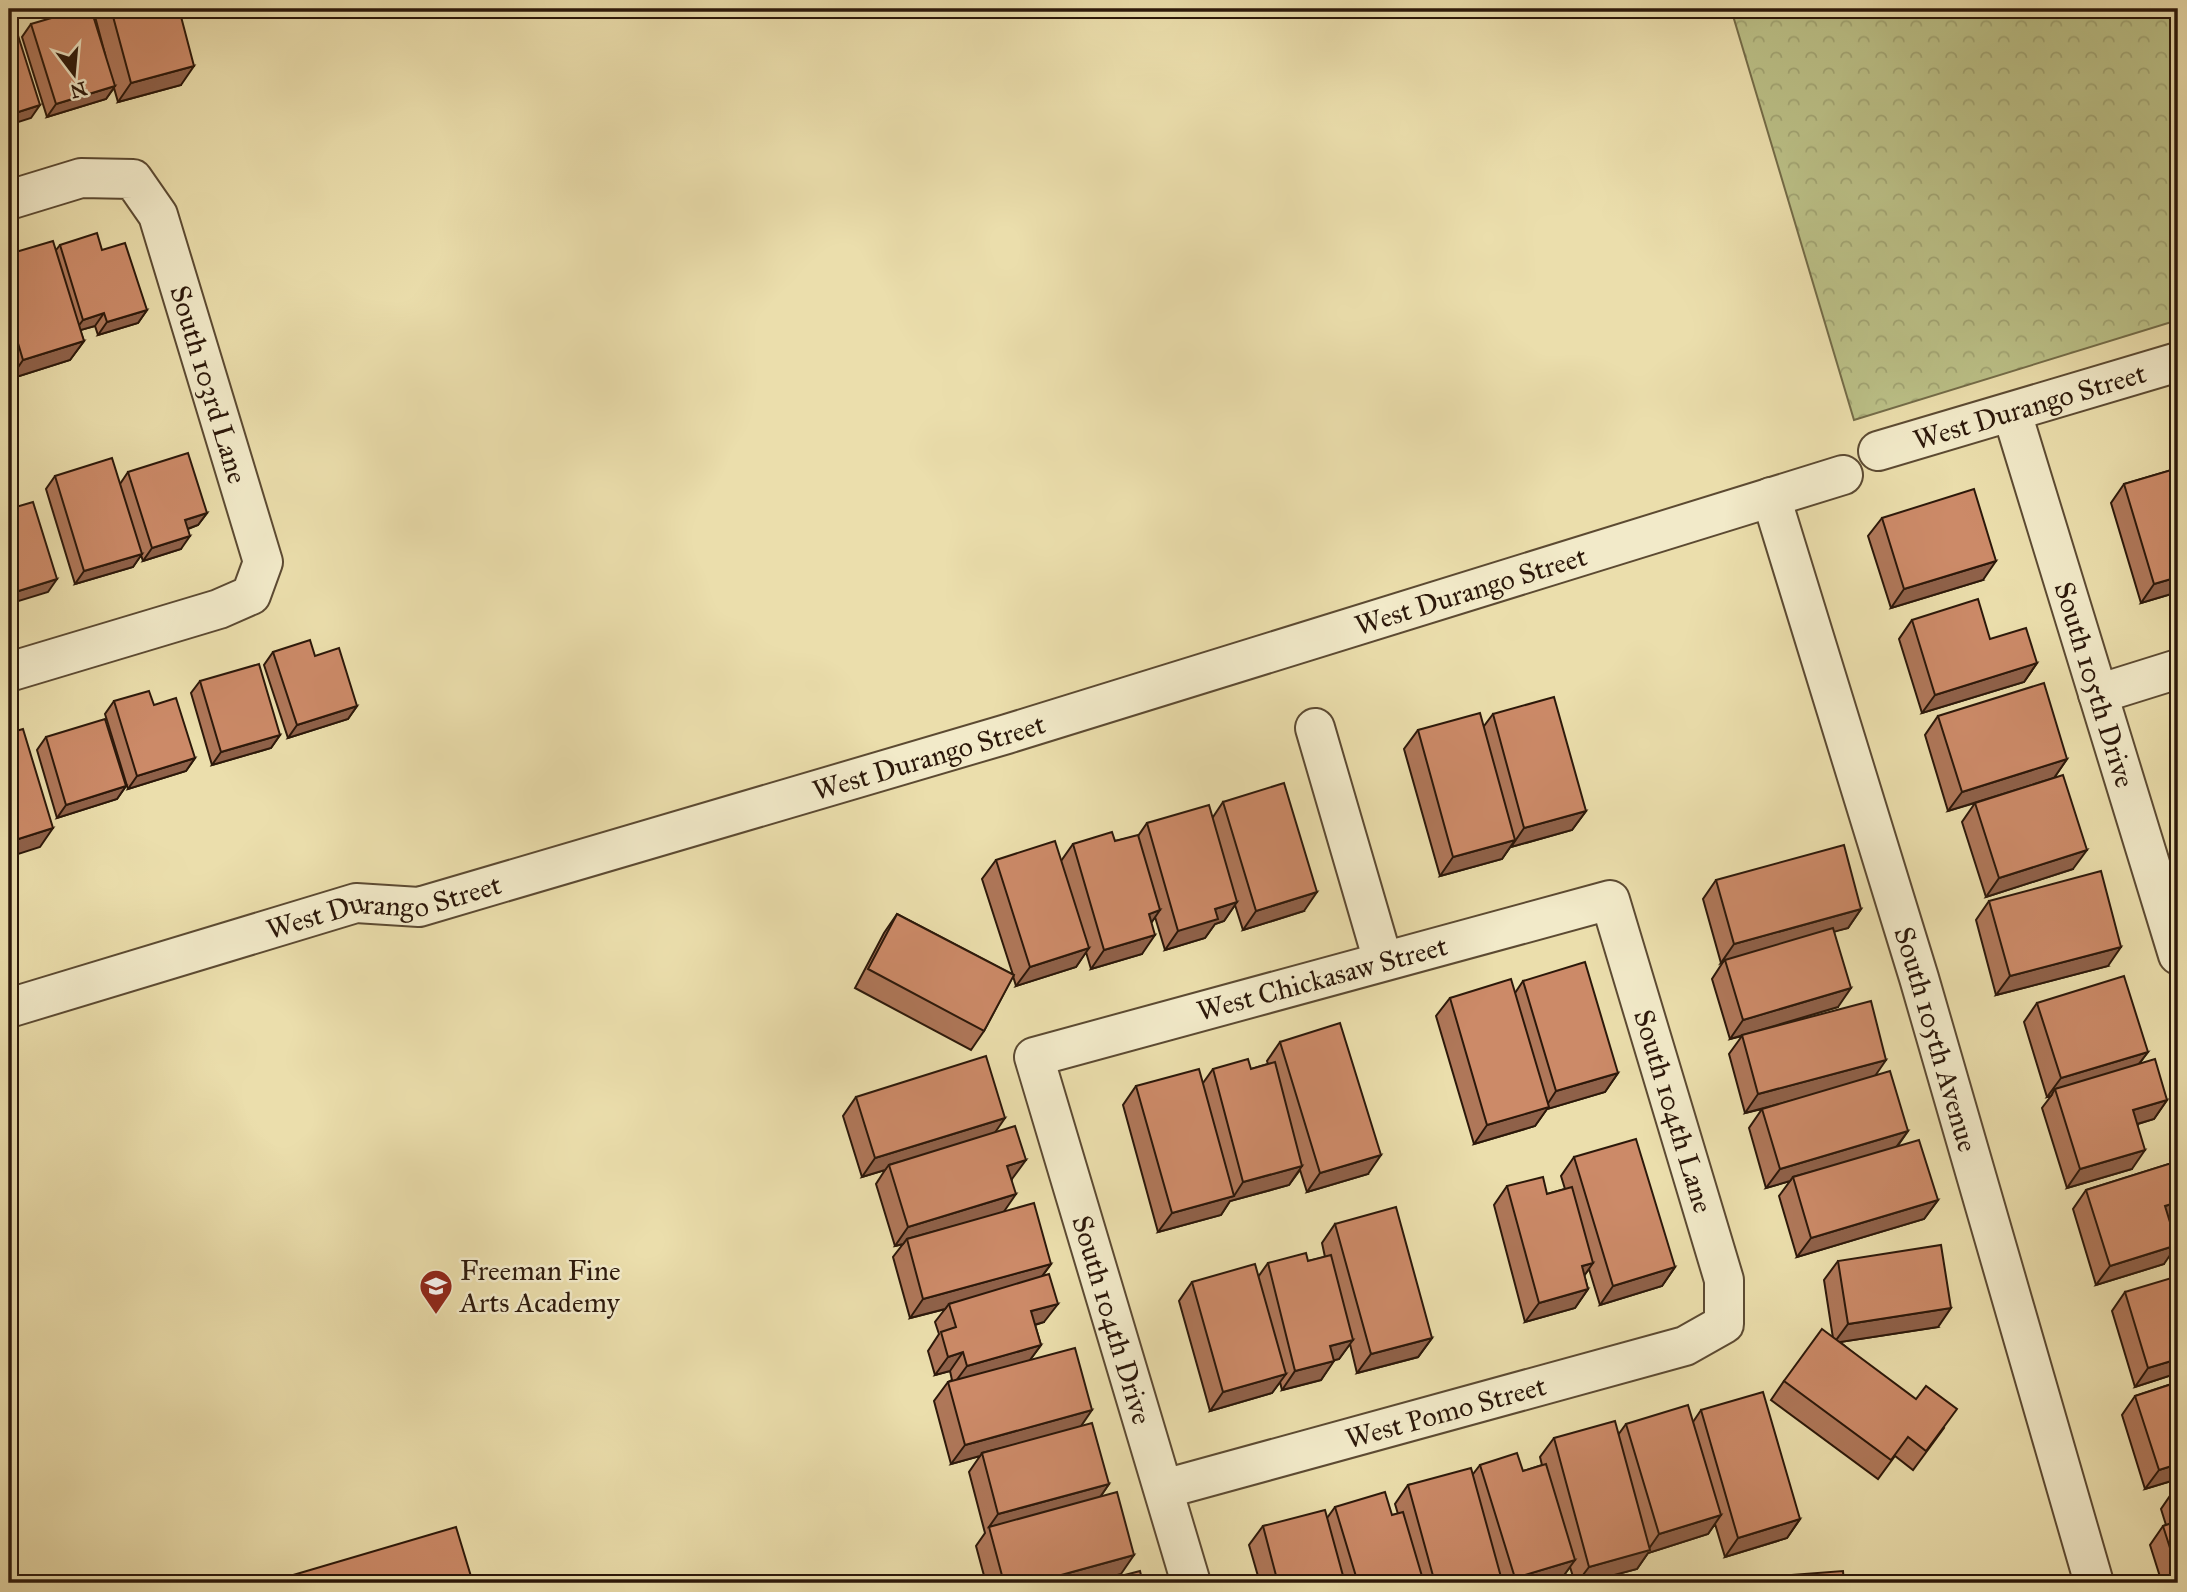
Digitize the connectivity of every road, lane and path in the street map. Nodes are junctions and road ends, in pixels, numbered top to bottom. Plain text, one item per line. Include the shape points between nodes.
1 (9, 200) edge
2 (2178, 362) edge
3 (2012, 412) junction
4 (1878, 452) dead end
5 (1843, 475) dead end
6 (1771, 497) junction
7 (2178, 669) edge
8 (9, 672) edge
9 (2098, 694) junction
10 (1315, 727) dead end
11 (1610, 900) joint
12 (2178, 955) edge
13 (1383, 961) junction
14 (9, 1008) edge
15 (1034, 1057) joint
16 (1724, 1324) joint
17 (1164, 1489) junction
18 (1191, 1583) edge
19 (2094, 1583) edge

1 - 8 street, South 103rd Lane via 81,178 133,179 158,215 263,562 251,595 219,609
2 - 3 street, West Durango Street
3 - 4 street, West Durango Street
3 - 9 street, South 105th Drive
5 - 6 street, West Durango Street
6 - 14 street, West Durango Street via 1020,730 419,907 356,902
6 - 19 street, South 105th Avenue via 1919,978
7 - 9 street
9 - 12 street, South 105th Drive
10 - 13 street
11 - 13 street, West Chickasaw Street
11 - 16 street, South 104th Lane via 1724,1280
13 - 15 street, West Chickasaw Street
15 - 17 street, South 104th Drive
16 - 17 street, West Pomo Street via 1685,1346
17 - 18 street, South 104th Drive

